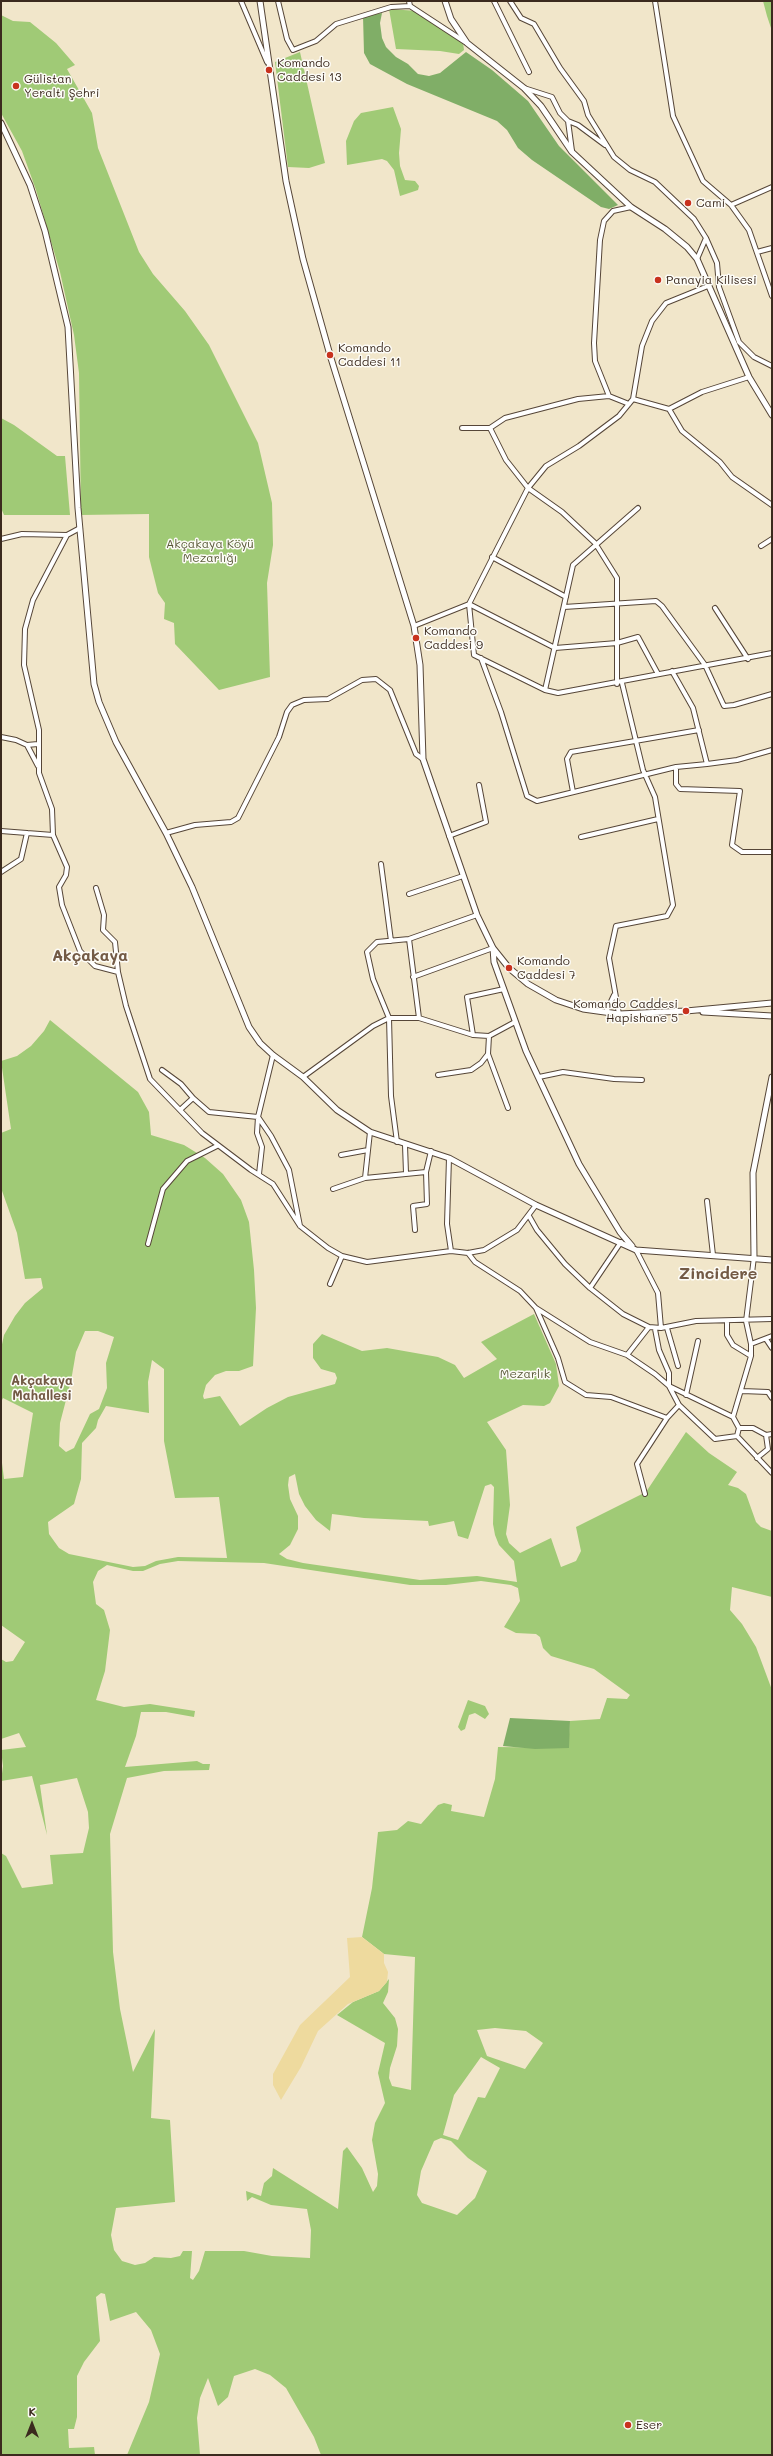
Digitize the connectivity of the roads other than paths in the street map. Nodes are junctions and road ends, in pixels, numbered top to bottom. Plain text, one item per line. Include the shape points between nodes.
1 (241, 1) edge
2 (260, 1) edge
3 (278, 1) edge
4 (408, 1) edge
5 (445, 1) edge
6 (494, 1) edge
7 (510, 1) edge
8 (655, 1) edge
9 (410, 6) junction
10 (467, 43) junction
11 (268, 62) junction
12 (529, 72) dead end
13 (524, 88) junction
14 (568, 121) junction
15 (1, 123) edge
16 (607, 146) junction
17 (572, 152) junction
18 (772, 187) edge
19 (731, 205) junction
20 (631, 207) junction
21 (706, 238) junction
22 (772, 248) edge
23 (757, 252) junction
24 (697, 259) junction
25 (708, 286) junction
26 (772, 296) edge
27 (736, 343) junction
28 (772, 366) edge
29 (749, 377) junction
30 (609, 396) junction
31 (633, 399) junction
32 (629, 404) junction
33 (669, 409) junction
34 (772, 414) edge
35 (462, 428) dead end
36 (490, 428) junction
37 (528, 488) junction
38 (772, 505) edge
39 (638, 508) dead end
40 (80, 528) junction
41 (66, 535) junction
42 (1, 539) edge
43 (772, 539) edge
44 (595, 543) junction
45 (761, 546) dead end
46 (492, 557) junction
47 (566, 597) junction
48 (468, 604) junction
49 (618, 604) junction
50 (564, 607) junction
51 (715, 608) dead end
52 (414, 626) junction
53 (617, 643) junction
54 (555, 648) junction
55 (772, 654) edge
56 (481, 658) junction
57 (748, 659) junction
58 (704, 664) junction
59 (672, 671) junction
60 (658, 674) junction
61 (622, 683) junction
62 (617, 684) junction
63 (545, 690) junction
64 (772, 694) edge
65 (699, 730) junction
66 (1, 737) edge
67 (638, 742) junction
68 (38, 744) junction
69 (26, 745) junction
70 (772, 750) edge
71 (423, 759) junction
72 (707, 764) junction
73 (38, 767) junction
74 (676, 767) junction
75 (645, 774) junction
76 (479, 785) dead end
77 (573, 792) junction
78 (658, 819) junction
79 (1, 831) edge
80 (27, 833) junction
81 (166, 833) junction
82 (53, 835) junction
83 (449, 836) junction
84 (581, 837) dead end
85 (772, 852) edge
86 (381, 864) dead end
87 (1, 872) edge
88 (463, 876) junction
89 (96, 888) dead end
90 (409, 894) dead end
91 (477, 915) junction
92 (409, 939) junction
93 (391, 941) junction
94 (493, 948) junction
95 (118, 972) junction
96 (413, 977) junction
97 (504, 989) junction
98 (614, 994) junction
99 (772, 1003) edge
100 (686, 1011) junction
101 (606, 1012) junction
102 (619, 1014) junction
103 (772, 1016) edge
104 (389, 1018) junction
105 (419, 1018) junction
106 (515, 1022) junction
107 (474, 1035) junction
108 (489, 1036) junction
109 (488, 1054) junction
110 (273, 1055) junction
111 (162, 1070) dead end
112 (438, 1075) dead end
113 (303, 1077) junction
114 (539, 1077) junction
115 (772, 1077) edge
116 (642, 1080) dead end
117 (193, 1098) junction
118 (508, 1108) dead end
119 (180, 1110) junction
120 (258, 1117) junction
121 (370, 1132) junction
122 (397, 1142) junction
123 (405, 1145) junction
124 (217, 1146) junction
125 (368, 1150) junction
126 (431, 1151) junction
127 (342, 1155) dead end
128 (449, 1158) junction
129 (426, 1172) junction
130 (406, 1173) junction
131 (259, 1174) junction
132 (365, 1178) junction
133 (333, 1189) dead end
134 (708, 1201) dead end
135 (536, 1205) junction
136 (529, 1216) junction
137 (300, 1226) junction
138 (415, 1230) dead end
139 (621, 1242) junction
140 (148, 1244) dead end
141 (636, 1250) junction
142 (451, 1251) junction
143 (468, 1253) junction
144 (713, 1255) junction
145 (342, 1256) junction
146 (754, 1257) junction
147 (772, 1260) edge
148 (330, 1284) dead end
149 (590, 1288) junction
150 (536, 1308) junction
151 (772, 1319) edge
152 (727, 1320) junction
153 (746, 1321) junction
154 (649, 1327) junction
155 (661, 1328) junction
156 (667, 1328) junction
157 (655, 1329) junction
158 (772, 1336) edge
159 (766, 1339) junction
160 (698, 1341) dead end
161 (751, 1344) junction
162 (772, 1348) edge
163 (627, 1355) junction
164 (751, 1356) junction
165 (678, 1366) dead end
166 (668, 1386) junction
167 (742, 1391) junction
168 (686, 1395) junction
169 (772, 1398) edge
170 (679, 1405) junction
171 (733, 1416) junction
172 (667, 1418) junction
173 (739, 1428) junction
174 (772, 1434) edge
175 (766, 1435) junction
176 (737, 1436) junction
177 (757, 1458) junction
178 (772, 1466) edge
179 (767, 1467) junction
180 (772, 1473) edge
181 (645, 1494) dead end

1 - 11 street
2 - 11 street
3 - 9 street via 287,39 293,50 316,41 336,24 391,7
4 - 9 street
5 - 10 street via 451,19
6 - 12 street
7 - 16 street via 521,18 534,24 560,68 584,100 588,115
8 - 19 street via 673,116 704,181
9 - 10 street
10 - 13 street
11 - 52 street via 286,181 303,259 332,362
13 - 14 street via 552,97 560,113
13 - 17 street via 542,106
14 - 16 street via 578,125
14 - 17 street
15 - 40 street via 30,185 45,231 68,327
16 - 21 street via 614,158 630,170 656,182 694,219
17 - 20 street
18 - 19 street
19 - 23 street via 749,230
20 - 24 street via 665,229
20 - 30 street via 613,211 604,221 600,240 594,344 595,361
21 - 24 street
21 - 27 street via 717,263 719,286
22 - 23 street
23 - 26 street
24 - 25 street
25 - 27 street
25 - 31 street via 666,303 652,321 642,346
27 - 28 street via 754,357
27 - 29 street
29 - 33 street via 702,392
29 - 34 street
30 - 32 street
30 - 36 street via 571,401 505,418
31 - 32 street
31 - 33 street
32 - 37 street via 619,416 579,446 546,466
33 - 38 street via 682,431 720,462 732,477
35 - 36 street
36 - 37 street via 506,460
37 - 44 street via 562,512
37 - 46 street
39 - 44 street
40 - 41 street
40 - 81 street via 97,696 116,742
41 - 42 street via 22,534
41 - 68 street via 33,600 25,629 24,665 38,723
43 - 45 street
44 - 47 street via 574,565
44 - 49 street via 616,578
46 - 47 street
46 - 48 street
47 - 50 street
48 - 52 street
48 - 54 street
48 - 56 street via 474,655
49 - 50 street
49 - 53 street
49 - 58 street via 652,601 659,603
50 - 54 street
51 - 57 street
52 - 71 street via 420,665
53 - 54 street
53 - 60 street via 638,637
53 - 62 street
54 - 63 street
55 - 57 street
56 - 63 street
56 - 77 street via 527,796 537,801
57 - 58 street
58 - 59 street
58 - 64 street via 724,706 734,706
59 - 60 street
59 - 65 street via 693,708
60 - 61 street
61 - 62 street
61 - 67 street
62 - 63 street via 558,693
65 - 67 street
65 - 72 street
66 - 69 street
67 - 75 street
67 - 77 street via 569,753 567,759
68 - 69 street
68 - 73 street
69 - 73 street
70 - 72 street via 738,760
71 - 81 street via 416,754 390,690 376,679 362,680 328,699 304,700 292,705 279,737 238,818 231,822 195,825
71 - 83 street
72 - 74 street
73 - 82 street via 52,809
74 - 75 street
74 - 85 street via 676,784 680,789 740,791 732,845 742,852
75 - 77 street
75 - 78 street via 655,797
76 - 83 street via 486,822
78 - 84 street
78 - 98 street via 669,877 672,910 667,916 616,926 609,958
79 - 80 street
80 - 82 street
80 - 87 street via 21,859
81 - 110 street via 192,887 249,1027 260,1043
82 - 95 street via 67,867 66,875 59,887 62,905 78,948 95,966
83 - 88 street
86 - 93 street
88 - 90 street
88 - 91 street
89 - 95 street via 104,915 103,930 115,942
91 - 92 street
91 - 94 street
92 - 93 street
92 - 96 street
93 - 104 street via 377,942 368,952 373,980
94 - 96 street
94 - 97 street via 494,962
94 - 101 street via 509,968 528,984 556,1000 584,1009
95 - 119 street via 146,1072
96 - 105 street
97 - 106 street
97 - 107 street via 467,997
98 - 101 street
98 - 102 street
99 - 100 street
100 - 102 street
100 - 103 street
101 - 102 street
104 - 105 street
104 - 113 street via 373,1026
104 - 122 street via 391,1096
105 - 107 street
106 - 108 street
106 - 114 street
107 - 108 street
108 - 109 street
109 - 112 street via 471,1070
109 - 118 street
110 - 113 street
110 - 120 street
111 - 117 street via 181,1084
113 - 121 street via 338,1110
114 - 116 street via 563,1072
114 - 141 street via 579,1164 620,1232
115 - 146 street via 753,1173
117 - 119 street
117 - 120 street via 209,1112
119 - 124 street
120 - 131 street via 257,1133 262,1147
120 - 137 street via 289,1170
121 - 122 street
121 - 125 street
122 - 123 street
123 - 126 street
123 - 130 street
124 - 131 street
124 - 140 street via 187,1161 163,1190
125 - 127 street
125 - 132 street
126 - 128 street
126 - 129 street
128 - 135 street
128 - 142 street via 447,1224
129 - 130 street
129 - 138 street via 426,1204 413,1206
130 - 132 street
131 - 137 street via 273,1184
132 - 133 street
134 - 144 street
135 - 136 street
135 - 139 street
136 - 143 street via 517,1230 496,1245
136 - 149 street via 565,1264
137 - 145 street
139 - 141 street
139 - 149 street
141 - 144 street
141 - 155 street via 658,1293
142 - 143 street
142 - 145 street via 372,1262
143 - 150 street via 475,1262 520,1292
144 - 146 street
145 - 148 street
146 - 147 street
146 - 153 street
149 - 154 street via 623,1314
150 - 163 street via 590,1342
150 - 172 street via 558,1358 565,1382 586,1396 611,1397
151 - 153 street
152 - 153 street
152 - 156 street via 696,1321
152 - 164 street via 727,1334 734,1345
153 - 161 street
154 - 157 street
154 - 163 street
155 - 156 street
155 - 157 street
156 - 165 street
157 - 166 street via 658,1350 668,1373
158 - 159 street
159 - 161 street
159 - 162 street
160 - 168 street
161 - 164 street
163 - 166 street
164 - 167 street
166 - 168 street
166 - 170 street
167 - 169 street via 768,1392
167 - 171 street
168 - 171 street
170 - 172 street
170 - 176 street via 715,1439
171 - 173 street
172 - 181 street via 637,1464
173 - 175 street via 753,1428
173 - 176 street
174 - 175 street
175 - 177 street via 768,1449
176 - 177 street
177 - 179 street
178 - 179 street
179 - 180 street

